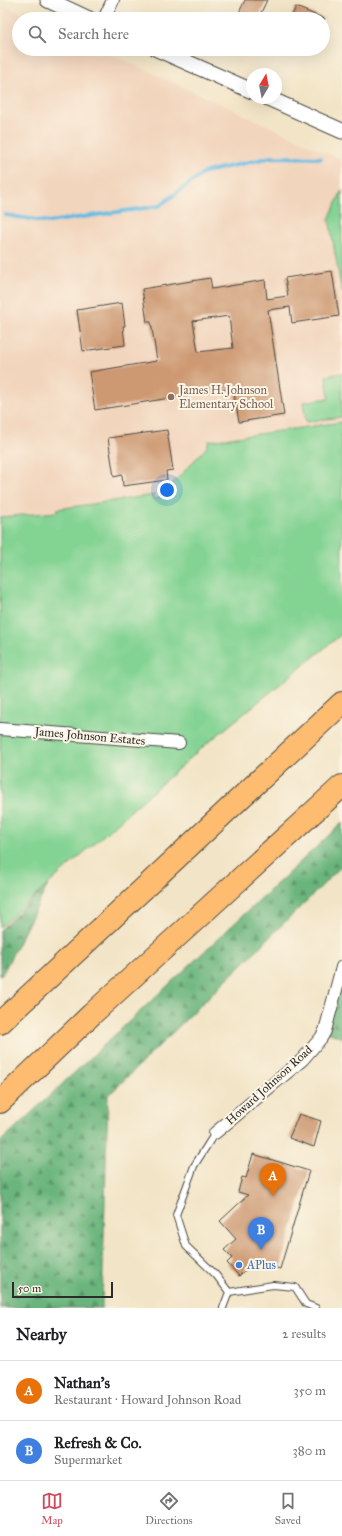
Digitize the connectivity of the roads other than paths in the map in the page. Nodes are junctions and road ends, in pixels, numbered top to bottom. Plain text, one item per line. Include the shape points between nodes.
1 (48, 0) edge
2 (113, 0) edge
3 (74, 12) edge
4 (107, 12) edge
5 (173, 56) edge
6 (246, 88) edge
7 (281, 104) edge
8 (342, 131) edge
9 (342, 703) edge
10 (0, 729) edge
11 (179, 743) dead end
12 (342, 786) edge
13 (342, 967) edge
14 (0, 1023) edge
15 (0, 1102) edge
16 (215, 1133) joint
17 (229, 1292) junction
18 (223, 1308) edge
19 (316, 1308) edge

1 - 3 street
2 - 4 street
5 - 6 street
7 - 8 street
9 - 14 highway
10 - 11 street, James Johnson Estates
12 - 15 highway via 92,1014
13 - 16 street, Howard Johnson Road via 321,1038 302,1060
16 - 17 lane via 194,1166 176,1215 186,1246
17 - 18 lane
17 - 19 lane via 273,1285 295,1287 306,1304

